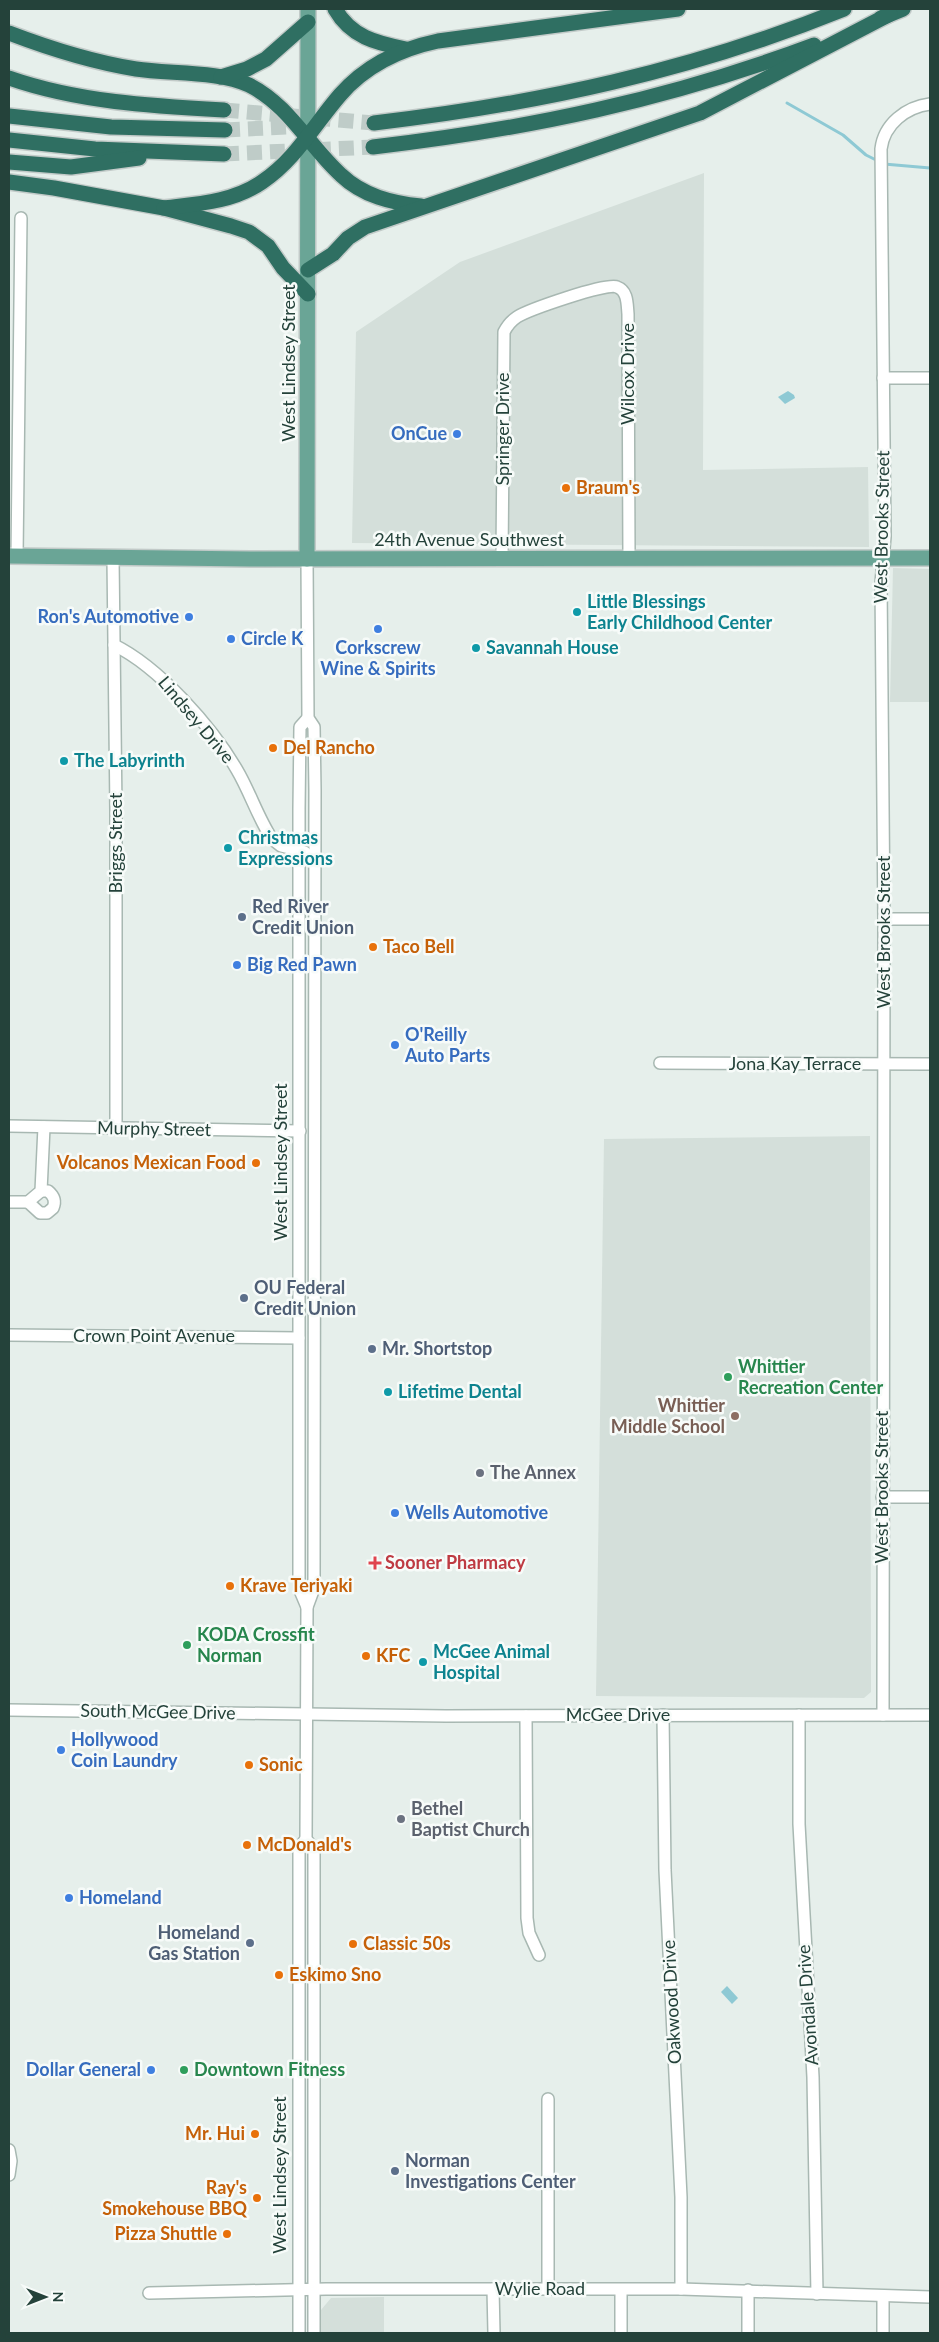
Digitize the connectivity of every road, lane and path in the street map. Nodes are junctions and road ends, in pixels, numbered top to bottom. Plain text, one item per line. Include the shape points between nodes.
1 (335, 9) edge
2 (678, 9) edge
3 (844, 9) edge
4 (897, 12) edge
5 (308, 16) edge
6 (9, 33) edge
7 (406, 49) junction
8 (220, 77) junction
9 (9, 78) edge
10 (930, 104) edge
11 (224, 110) tunnel mouth
12 (9, 116) edge
13 (374, 124) tunnel mouth
14 (225, 130) tunnel mouth
15 (308, 138) junction
16 (9, 140) edge
17 (373, 147) tunnel mouth
18 (175, 153) junction
19 (224, 154) tunnel mouth
20 (9, 162) edge
21 (9, 182) edge
22 (425, 207) junction
23 (164, 208) junction
24 (21, 218) dead end
25 (308, 270) junction
26 (308, 294) junction
27 (528, 312) joint
28 (9, 322) edge
29 (21, 322) junction
30 (883, 378) junction
31 (930, 378) edge
32 (13, 556) edge
33 (113, 558) junction
34 (502, 558) junction
35 (884, 558) junction
36 (930, 558) edge
37 (308, 559) junction
38 (629, 559) junction
39 (114, 645) junction
40 (308, 718) junction
41 (299, 809) junction
42 (315, 809) junction
43 (299, 851) junction
44 (315, 853) junction
45 (884, 919) junction
46 (930, 919) edge
47 (660, 1063) dead end
48 (883, 1063) junction
49 (930, 1064) edge
50 (300, 1098) junction
51 (315, 1098) junction
52 (9, 1126) edge
53 (44, 1127) junction
54 (116, 1129) junction
55 (300, 1135) junction
56 (315, 1140) junction
57 (41, 1191) junction
58 (9, 1202) edge
59 (28, 1202) junction
60 (9, 1335) edge
61 (299, 1338) junction
62 (315, 1422) junction
63 (299, 1423) junction
64 (299, 1461) junction
65 (315, 1461) junction
66 (930, 1497) edge
67 (882, 1498) junction
68 (306, 1607) junction
69 (9, 1710) edge
70 (306, 1714) junction
71 (663, 1715) junction
72 (799, 1715) junction
73 (883, 1715) junction
74 (930, 1715) edge
75 (526, 1716) junction
76 (306, 1839) junction
77 (539, 1955) dead end
78 (548, 2098) dead end
79 (9, 2150) edge
80 (9, 2175) edge
81 (493, 2289) junction
82 (548, 2289) junction
83 (681, 2289) junction
84 (299, 2290) junction
85 (314, 2290) junction
86 (621, 2290) junction
87 (748, 2290) junction
88 (149, 2293) dead end
89 (817, 2294) junction
90 (883, 2297) junction
91 (930, 2297) edge
92 (299, 2333) edge
93 (314, 2333) edge
94 (494, 2333) edge
95 (621, 2333) edge
96 (748, 2333) edge
97 (883, 2333) edge

1 - 7 highway via 340,18 363,38
2 - 7 highway via 438,41
3 - 13 highway via 729,51 628,80 501,106
4 - 17 highway via 742,71 640,101 515,127
4 - 22 highway via 700,113
5 - 8 highway via 266,59
5 - 15 main road, West Lindsey Street
6 - 8 highway via 104,64
7 - 15 highway via 384,59 351,83
8 - 15 highway via 246,84 266,95
9 - 11 highway via 66,94 104,100
10 - 30 street, West Brooks Street via 913,108 899,117 886,133 881,149
12 - 14 highway via 111,127
15 - 22 highway via 341,176 368,193 396,203
15 - 23 highway via 274,172 246,191 208,203
15 - 25 main road, West Lindsey Street
16 - 18 highway
18 - 19 highway
18 - 20 highway via 71,167
21 - 23 highway
22 - 25 highway via 355,233 333,254
23 - 26 highway via 231,226 260,238
24 - 29 street
25 - 26 main road, West Lindsey Street
26 - 37 main road, West Lindsey Street
27 - 34 street, Springer Drive via 508,325 503,338
27 - 38 street, Wilcox Drive via 605,286 618,287 625,294 628,322
28 - 29 street
29 - 32 street
30 - 31 street
30 - 35 street, West Brooks Street
32 - 33 main road, 24th Avenue Southwest
33 - 37 main road, 24th Avenue Southwest
33 - 39 street, Briggs Street
34 - 37 main road, 24th Avenue Southwest
34 - 38 main road, 24th Avenue Southwest
35 - 36 main road, 24th Avenue Southwest
35 - 38 main road, 24th Avenue Southwest
35 - 45 street, West Brooks Street via 881,624
37 - 40 street, West Lindsey Street
39 - 43 street, Lindsey Drive via 149,666 201,721 236,769 272,839 281,846
39 - 54 street, Briggs Street
40 - 41 street, West Lindsey Street via 300,728
40 - 42 street, West Lindsey Street via 314,727
41 - 42 street
41 - 43 street, West Lindsey Street
42 - 44 street, West Lindsey Street
43 - 44 street, Lindsey Drive
43 - 50 street, West Lindsey Street
44 - 51 street, West Lindsey Street
45 - 46 street
45 - 48 street, West Brooks Street
47 - 48 street, Jona Kay Terrace
48 - 49 street, Jona Kay Terrace
48 - 67 street, West Brooks Street
50 - 51 street
50 - 55 street, West Lindsey Street
51 - 56 street, West Lindsey Street
52 - 53 street, Murphy Street
53 - 54 street, Murphy Street
53 - 57 street
54 - 55 street, Murphy Street
55 - 56 street, Murphy Street
55 - 61 street, West Lindsey Street
56 - 62 street, West Lindsey Street
57 - 59 street
57 - 59 street via 52,1194 53,1208 47,1213 40,1213
58 - 59 street
60 - 61 street, Crown Point Avenue
61 - 63 street, West Lindsey Street
62 - 63 street
62 - 65 street, West Lindsey Street
63 - 64 street, West Lindsey Street
64 - 65 street
64 - 68 street, West Lindsey Street via 299,1588
65 - 68 street, West Lindsey Street via 314,1588
66 - 67 street
67 - 73 street, West Brooks Street
68 - 70 street, West Lindsey Street
69 - 70 street, South McGee Drive
70 - 75 street, McGee Drive
70 - 76 street, West Lindsey Street
71 - 72 street, McGee Drive
71 - 75 street, McGee Drive
71 - 83 street, Oakwood Drive via 665,1870 681,2188
72 - 73 street, McGee Drive
72 - 89 street, Avondale Drive via 799,1833 813,2077
73 - 74 street, McGee Drive
75 - 77 street via 527,1918 529,1933
76 - 84 street, West Lindsey Street via 299,1848
76 - 85 street, West Lindsey Street via 314,1849
78 - 82 street
79 - 80 street
81 - 82 street, Wylie Road
81 - 85 street, Wylie Road
81 - 94 street
82 - 86 street, Wylie Road
83 - 86 street, Wylie Road
83 - 87 street, Wylie Road
84 - 85 street, Wylie Road
84 - 88 street, Wylie Road
84 - 92 street, West Lindsey Street
85 - 93 street, West Lindsey Street
86 - 95 street
87 - 89 street, Wylie Road
87 - 96 street
89 - 90 street, Wylie Road
90 - 91 street, Wylie Road
90 - 97 street

